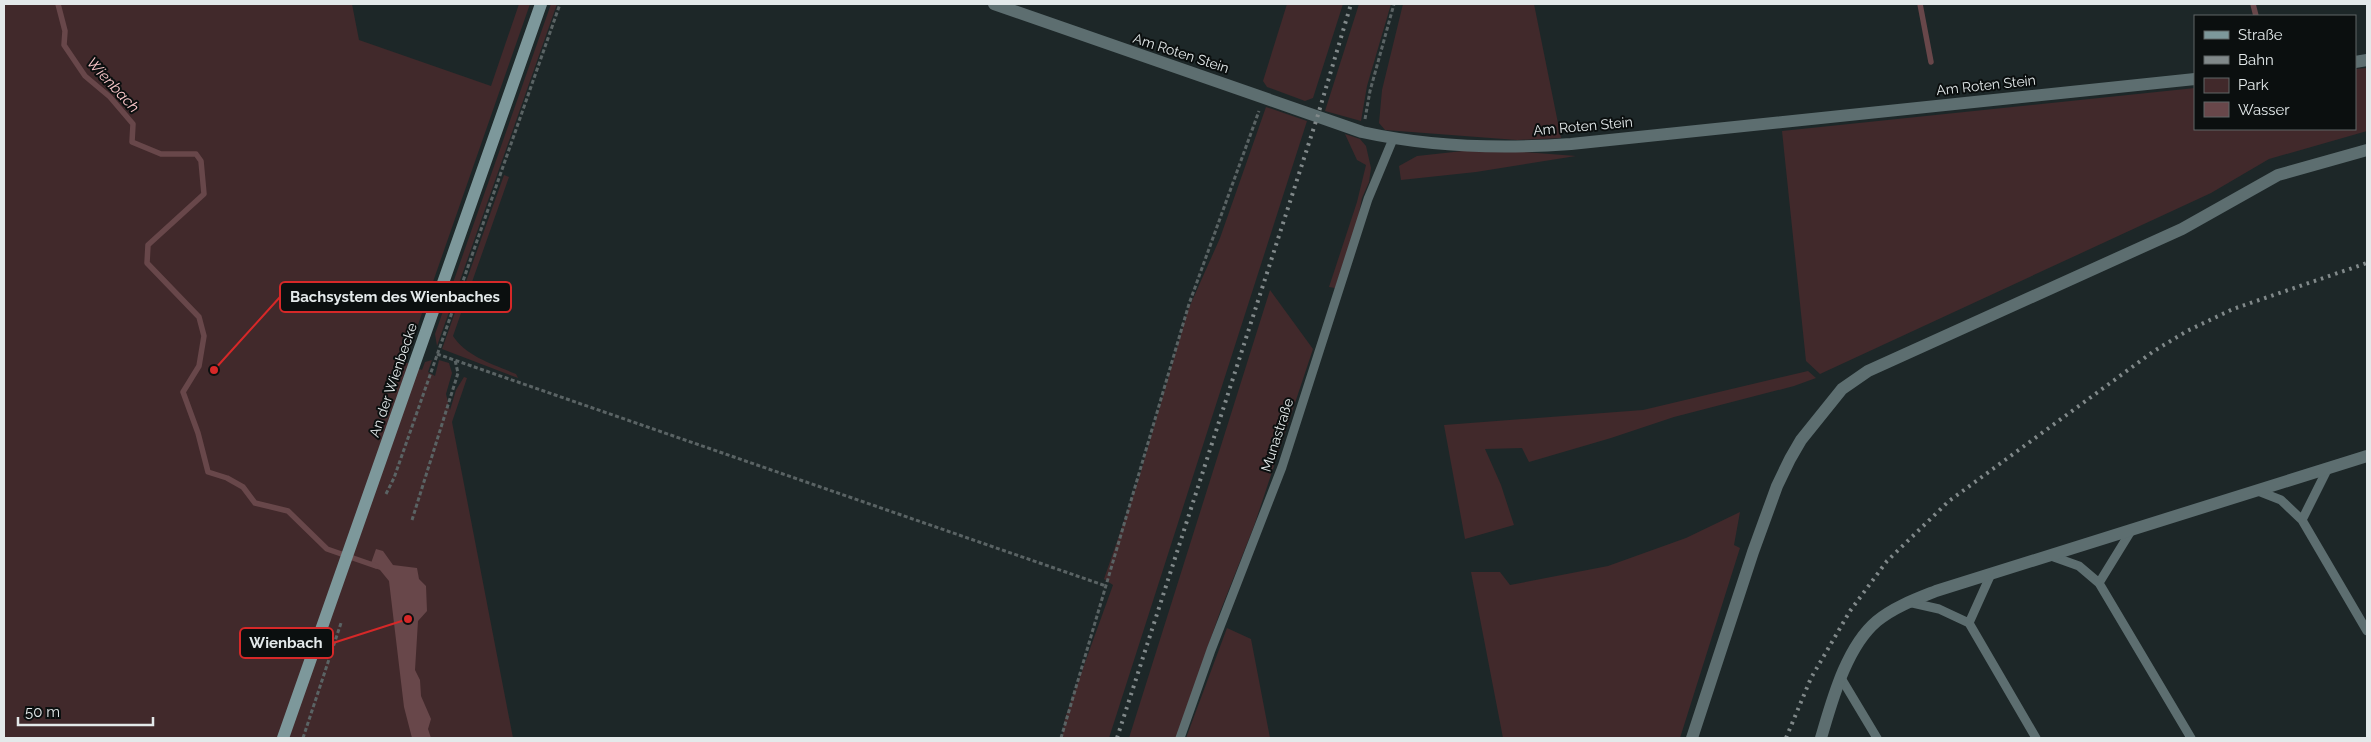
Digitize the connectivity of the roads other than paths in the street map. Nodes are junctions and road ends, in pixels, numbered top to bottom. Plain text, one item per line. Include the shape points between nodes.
1 (541, 4) edge
2 (994, 4) edge
3 (2194, 79) edge
4 (1393, 139) junction
5 (2367, 150) edge
6 (2367, 456) edge
7 (2328, 468) junction
8 (2258, 491) junction
9 (2302, 520) junction
10 (2131, 531) junction
11 (2051, 556) junction
12 (1991, 574) junction
13 (2099, 582) junction
14 (1908, 602) junction
15 (1969, 623) junction
16 (2367, 631) edge
17 (1841, 678) junction
18 (283, 738) edge
19 (1180, 738) edge
20 (1692, 738) edge
21 (1820, 738) edge
22 (1877, 738) edge
23 (2036, 738) edge
24 (2190, 738) edge

1 - 18 street, An der Wienbecke
2 - 4 street, Am Roten Stein via 1264,96 1317,118
3 - 4 street, Am Roten Stein via 1572,144 1468,145
4 - 19 lane, Munastraße via 1368,199 1282,468
5 - 20 street via 2278,175 2182,229 1868,371 1842,389 1801,440 1777,486
6 - 7 street
7 - 8 street
7 - 9 lane
8 - 9 lane via 2280,500
8 - 10 street
9 - 16 lane
10 - 11 street
10 - 13 lane
11 - 12 street
11 - 13 lane via 2079,566
12 - 14 street
12 - 15 lane
13 - 24 lane
14 - 15 lane via 1939,608
14 - 17 street via 1877,622 1861,642
15 - 23 lane
17 - 21 street
17 - 22 lane

